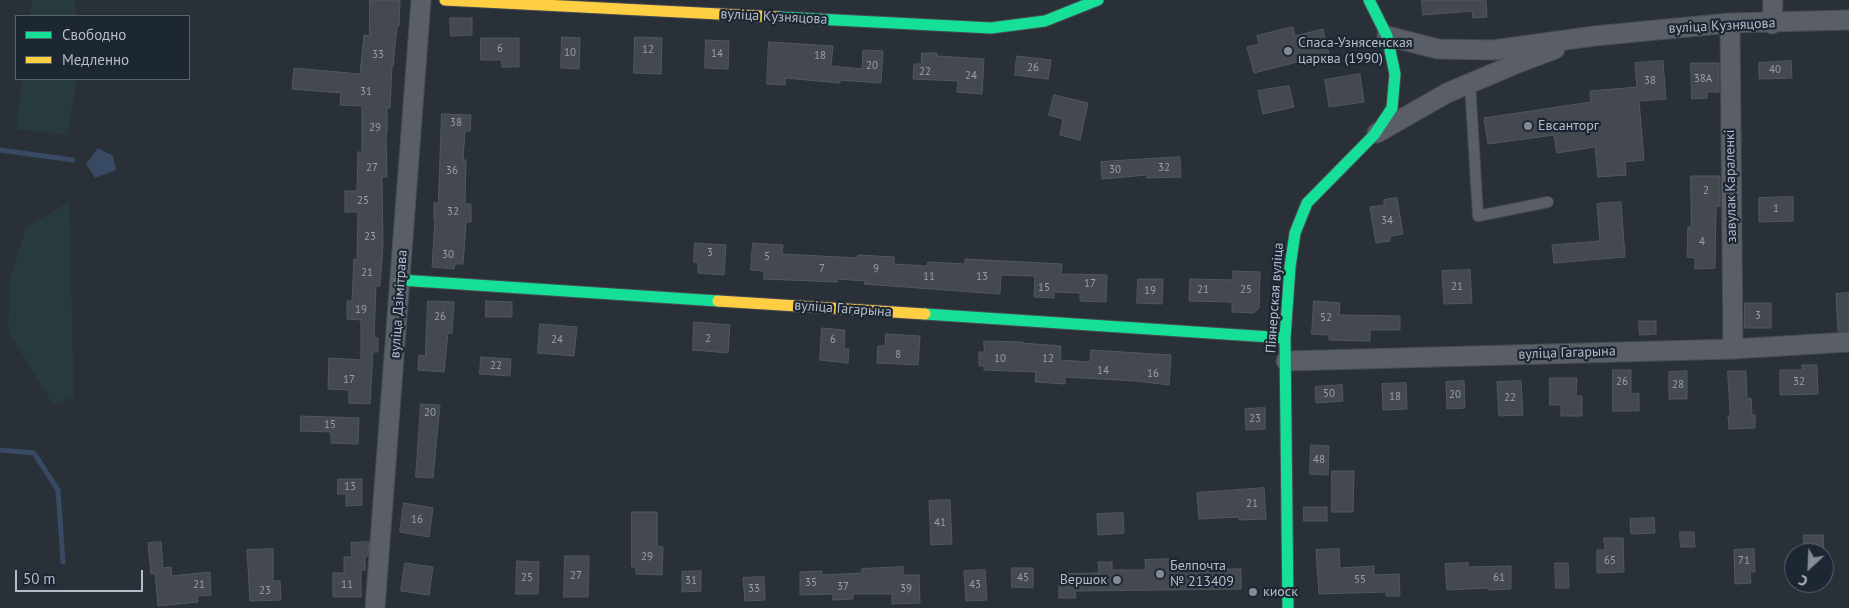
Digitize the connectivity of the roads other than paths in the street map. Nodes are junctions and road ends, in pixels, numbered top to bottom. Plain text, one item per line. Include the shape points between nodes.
1 (421, 0) edge
2 (445, 0) edge
3 (1098, 0) edge
4 (1369, 0) edge
5 (1773, 0) edge
6 (686, 7) edge
7 (1849, 20) edge
8 (1730, 23) junction
9 (1772, 24) junction
10 (1387, 36) junction
11 (1594, 36) junction
12 (1470, 83) junction
13 (1374, 135) junction
14 (1548, 202) dead end
15 (400, 280) junction
16 (1285, 338) junction
17 (1849, 342) edge
18 (1734, 349) junction
19 (1286, 361) junction
20 (375, 608) edge
21 (1288, 608) edge

1 - 15 street, вуліца Дзімітрава
2 - 6 street, вуліца Кузняцова
3 - 6 street, вуліца Кузняцова via 1046,21 991,28
4 - 10 street, Піянерская вуліца
5 - 9 street
7 - 9 street, вуліца Кузняцова
8 - 9 street, вуліца Кузняцова
8 - 11 street, вуліца Кузняцова
8 - 18 street, завулак Караленкі
10 - 11 street, вуліца Кузняцова via 1438,49 1493,50
10 - 13 street, Піянерская вуліца via 1395,74 1392,108
11 - 12 street, вуліца Кузняцова via 1518,62
12 - 13 street, вуліца Кузняцова
12 - 14 lane via 1478,216
13 - 16 street, Піянерская вуліца via 1307,203 1294,233
15 - 16 street, вуліца Гагарына
15 - 20 street, вуліца Дзімітрава
16 - 19 street, Піянерская вуліца
17 - 18 street, вуліца Гагарына
18 - 19 street, вуліца Гагарына
19 - 21 street, Піянерская вуліца

